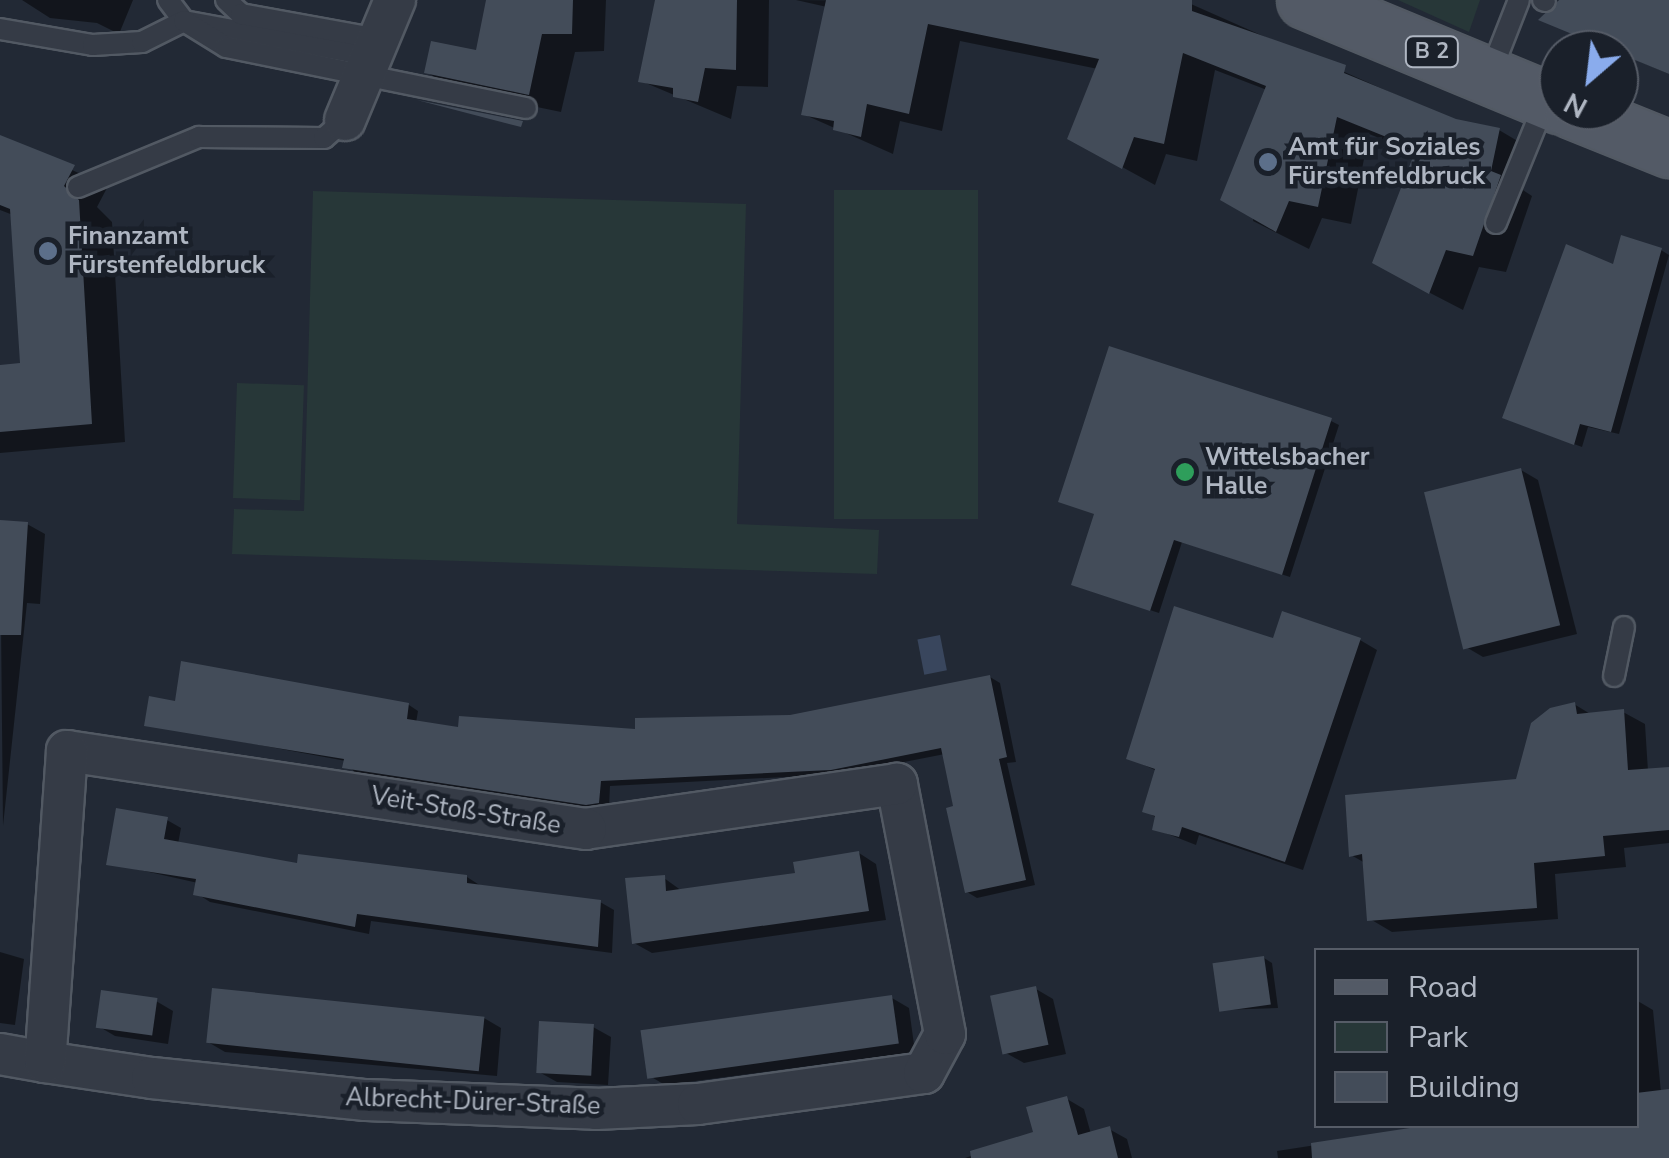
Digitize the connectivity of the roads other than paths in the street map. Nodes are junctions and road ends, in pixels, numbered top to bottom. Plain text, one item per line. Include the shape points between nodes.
1 (168, 0) edge
2 (226, 0) edge
3 (395, 0) edge
4 (1305, 0) edge
5 (1519, 0) edge
6 (184, 21) junction
7 (0, 29) edge
8 (372, 55) junction
9 (1490, 76) junction
10 (1539, 97) edge
11 (526, 108) dead end
12 (345, 120) joint
13 (1546, 130) edge
14 (1622, 130) edge
15 (1669, 149) edge
16 (78, 188) dead end
17 (1496, 224) dead end
18 (1624, 627) dead end
19 (1614, 676) dead end
20 (0, 1054) edge
21 (938, 1057) joint
22 (45, 1062) junction

1 - 6 lane
2 - 8 lane via 241,14
3 - 8 street
4 - 9 main road, B 2
5 - 9 lane
6 - 7 lane via 142,42 93,46
6 - 8 lane
8 - 11 lane
8 - 12 street
9 - 10 main road, B 2
12 - 16 lane via 324,138 199,137
13 - 17 lane
14 - 15 main road, B 2
18 - 19 lane
20 - 22 street, Albrecht-Dürer-Straße
21 - 22 street, Albrecht-Dürer-Straße via 924,1073 698,1104 596,1109 366,1100
21 - 22 street, Veit-Stoß-Straße via 945,1034 897,784 586,829 67,751

